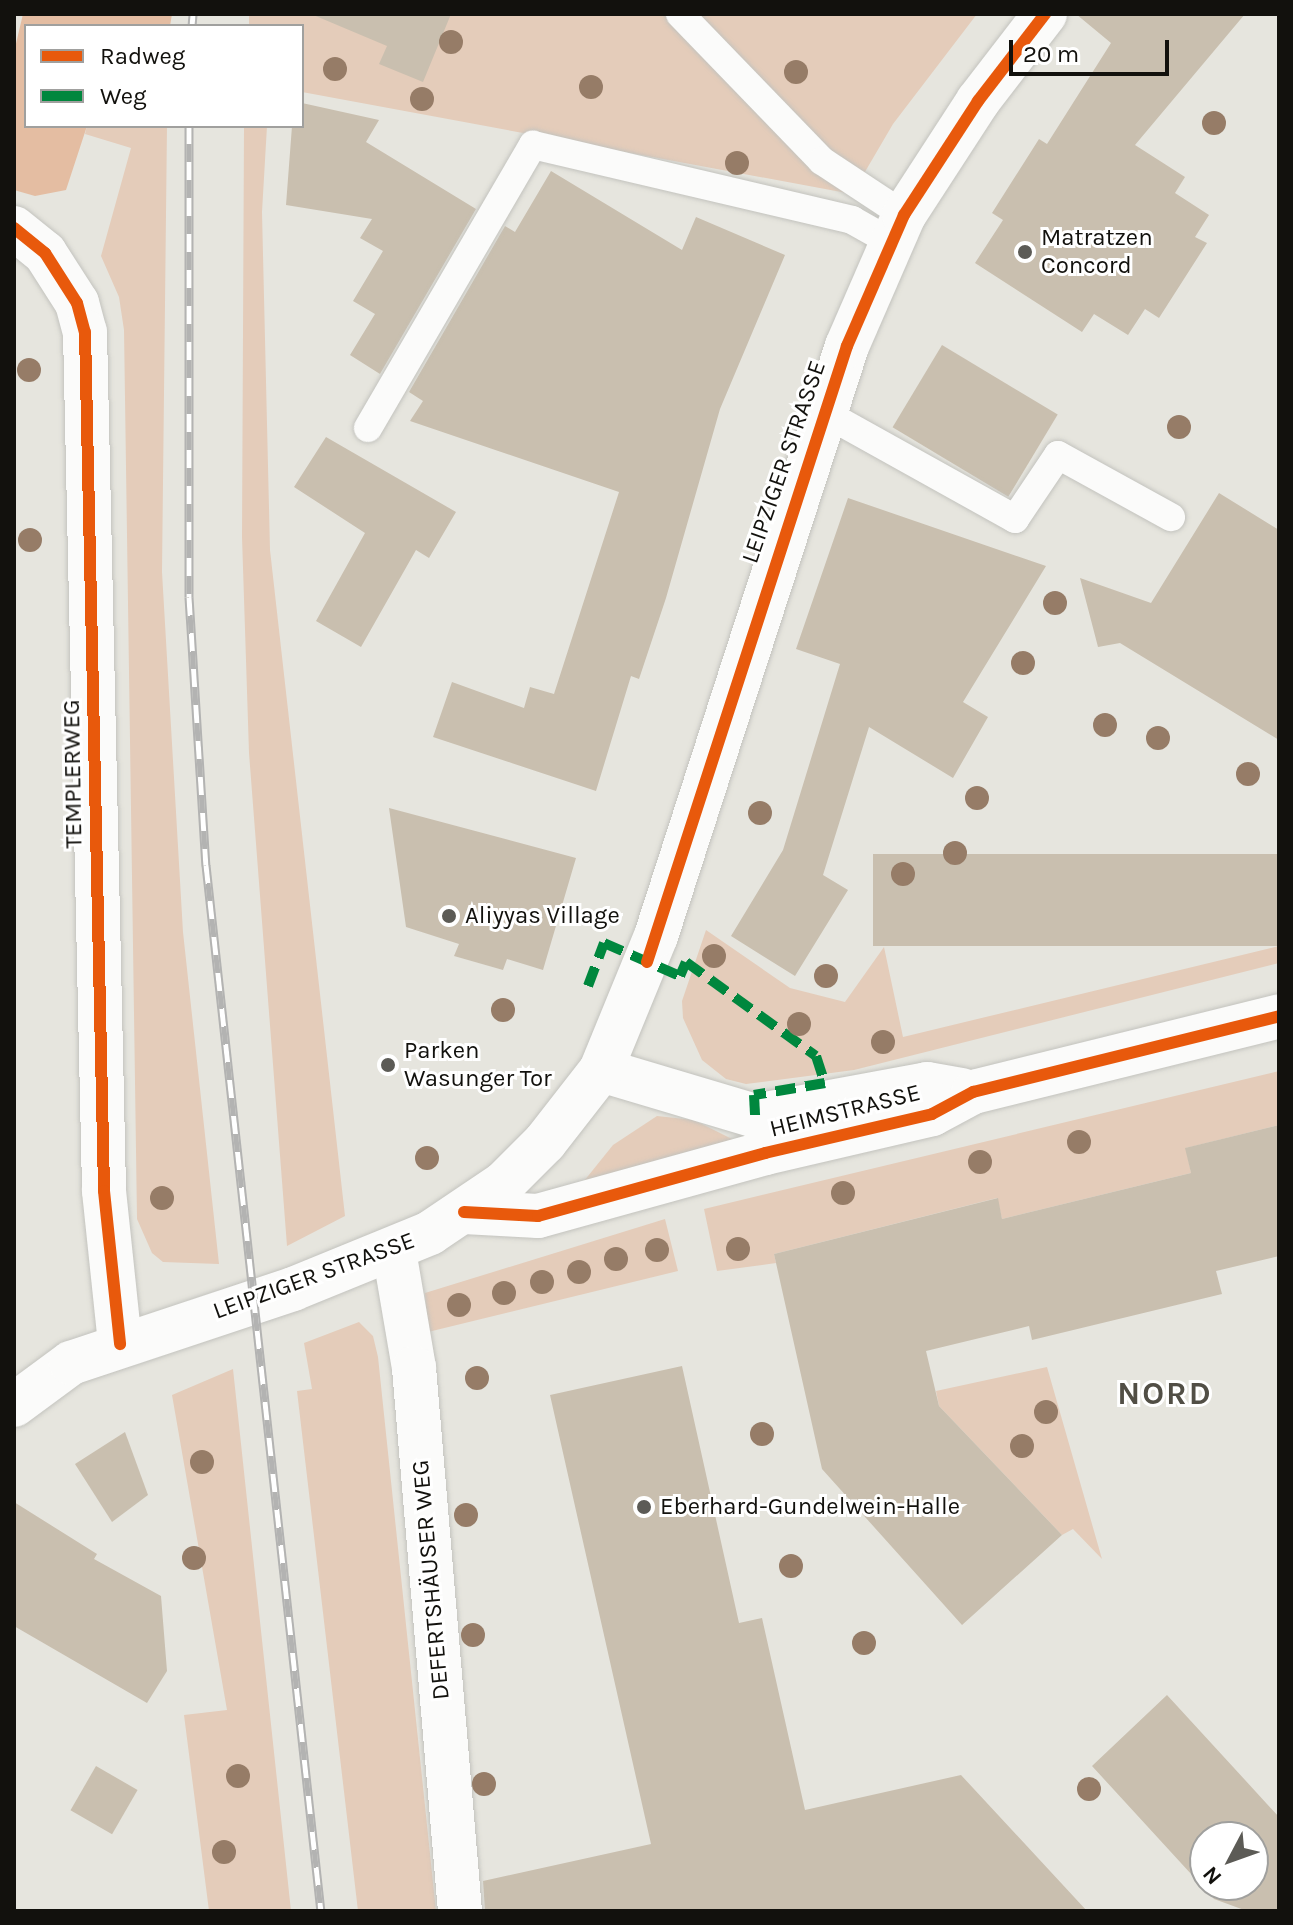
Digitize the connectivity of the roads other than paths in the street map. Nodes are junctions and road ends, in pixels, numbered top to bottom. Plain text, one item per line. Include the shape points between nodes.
1 (680, 14) edge
2 (1045, 14) edge
3 (14, 228) edge
4 (898, 228) junction
5 (823, 412) junction
6 (368, 428) dead end
7 (1171, 517) dead end
8 (1279, 1016) edge
9 (601, 1070) junction
10 (973, 1092) junction
11 (464, 1212) junction
12 (394, 1251) junction
13 (120, 1344) junction
14 (14, 1405) edge
15 (460, 1911) edge

1 - 4 lane via 822,161
2 - 4 street, LEIPZIGER STRASSE via 978,101
3 - 13 street, TEMPLERWEG via 54,265 77,303 85,332 104,1191
4 - 5 street, LEIPZIGER STRASSE
4 - 6 lane via 533,145
5 - 7 lane via 1015,519 1058,455
5 - 9 street, LEIPZIGER STRASSE via 656,936
8 - 10 street, HEIMSTRASSE
9 - 10 street, HEIMSTRASSE via 755,1116 927,1084
9 - 11 street, LEIPZIGER STRASSE via 545,1142 504,1183
10 - 11 street, HEIMSTRASSE via 932,1114 765,1153 538,1216
11 - 12 street, LEIPZIGER STRASSE
12 - 13 street, LEIPZIGER STRASSE
12 - 15 street, DEFERTSHÄUSER WEG via 414,1368
13 - 14 street, LEIPZIGER STRASSE via 48,1377

